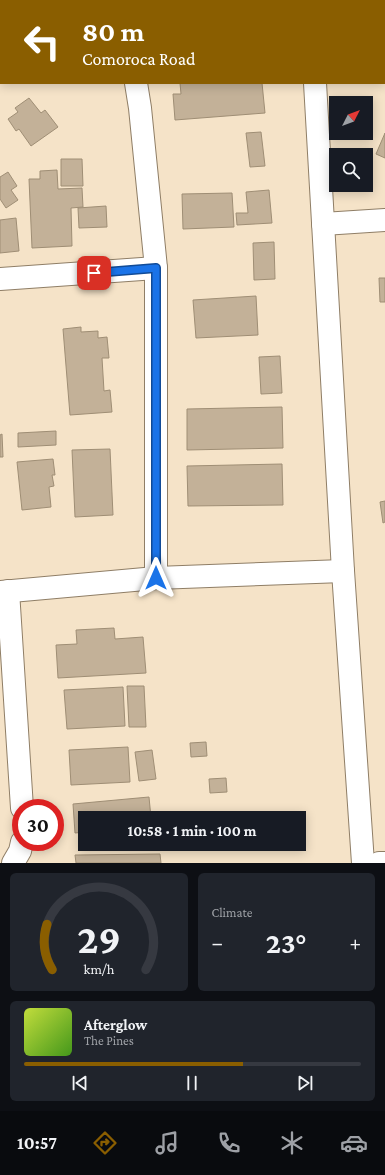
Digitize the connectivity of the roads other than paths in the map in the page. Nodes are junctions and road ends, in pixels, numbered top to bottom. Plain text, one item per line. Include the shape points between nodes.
1 (136, 84) edge
2 (315, 84) edge
3 (385, 220) edge
4 (323, 224) junction
5 (156, 268) junction
6 (0, 279) edge
7 (343, 571) junction
8 (156, 578) junction
9 (4, 592) edge
10 (21, 799) edge
11 (20, 851) edge
12 (385, 862) edge
13 (13, 863) edge
14 (363, 863) edge
15 (379, 863) edge

1 - 5 street
2 - 4 street
3 - 4 street
4 - 7 street
5 - 6 street
5 - 8 street
7 - 8 street
7 - 14 street
8 - 9 street
9 - 10 street
11 - 13 street
12 - 15 street

